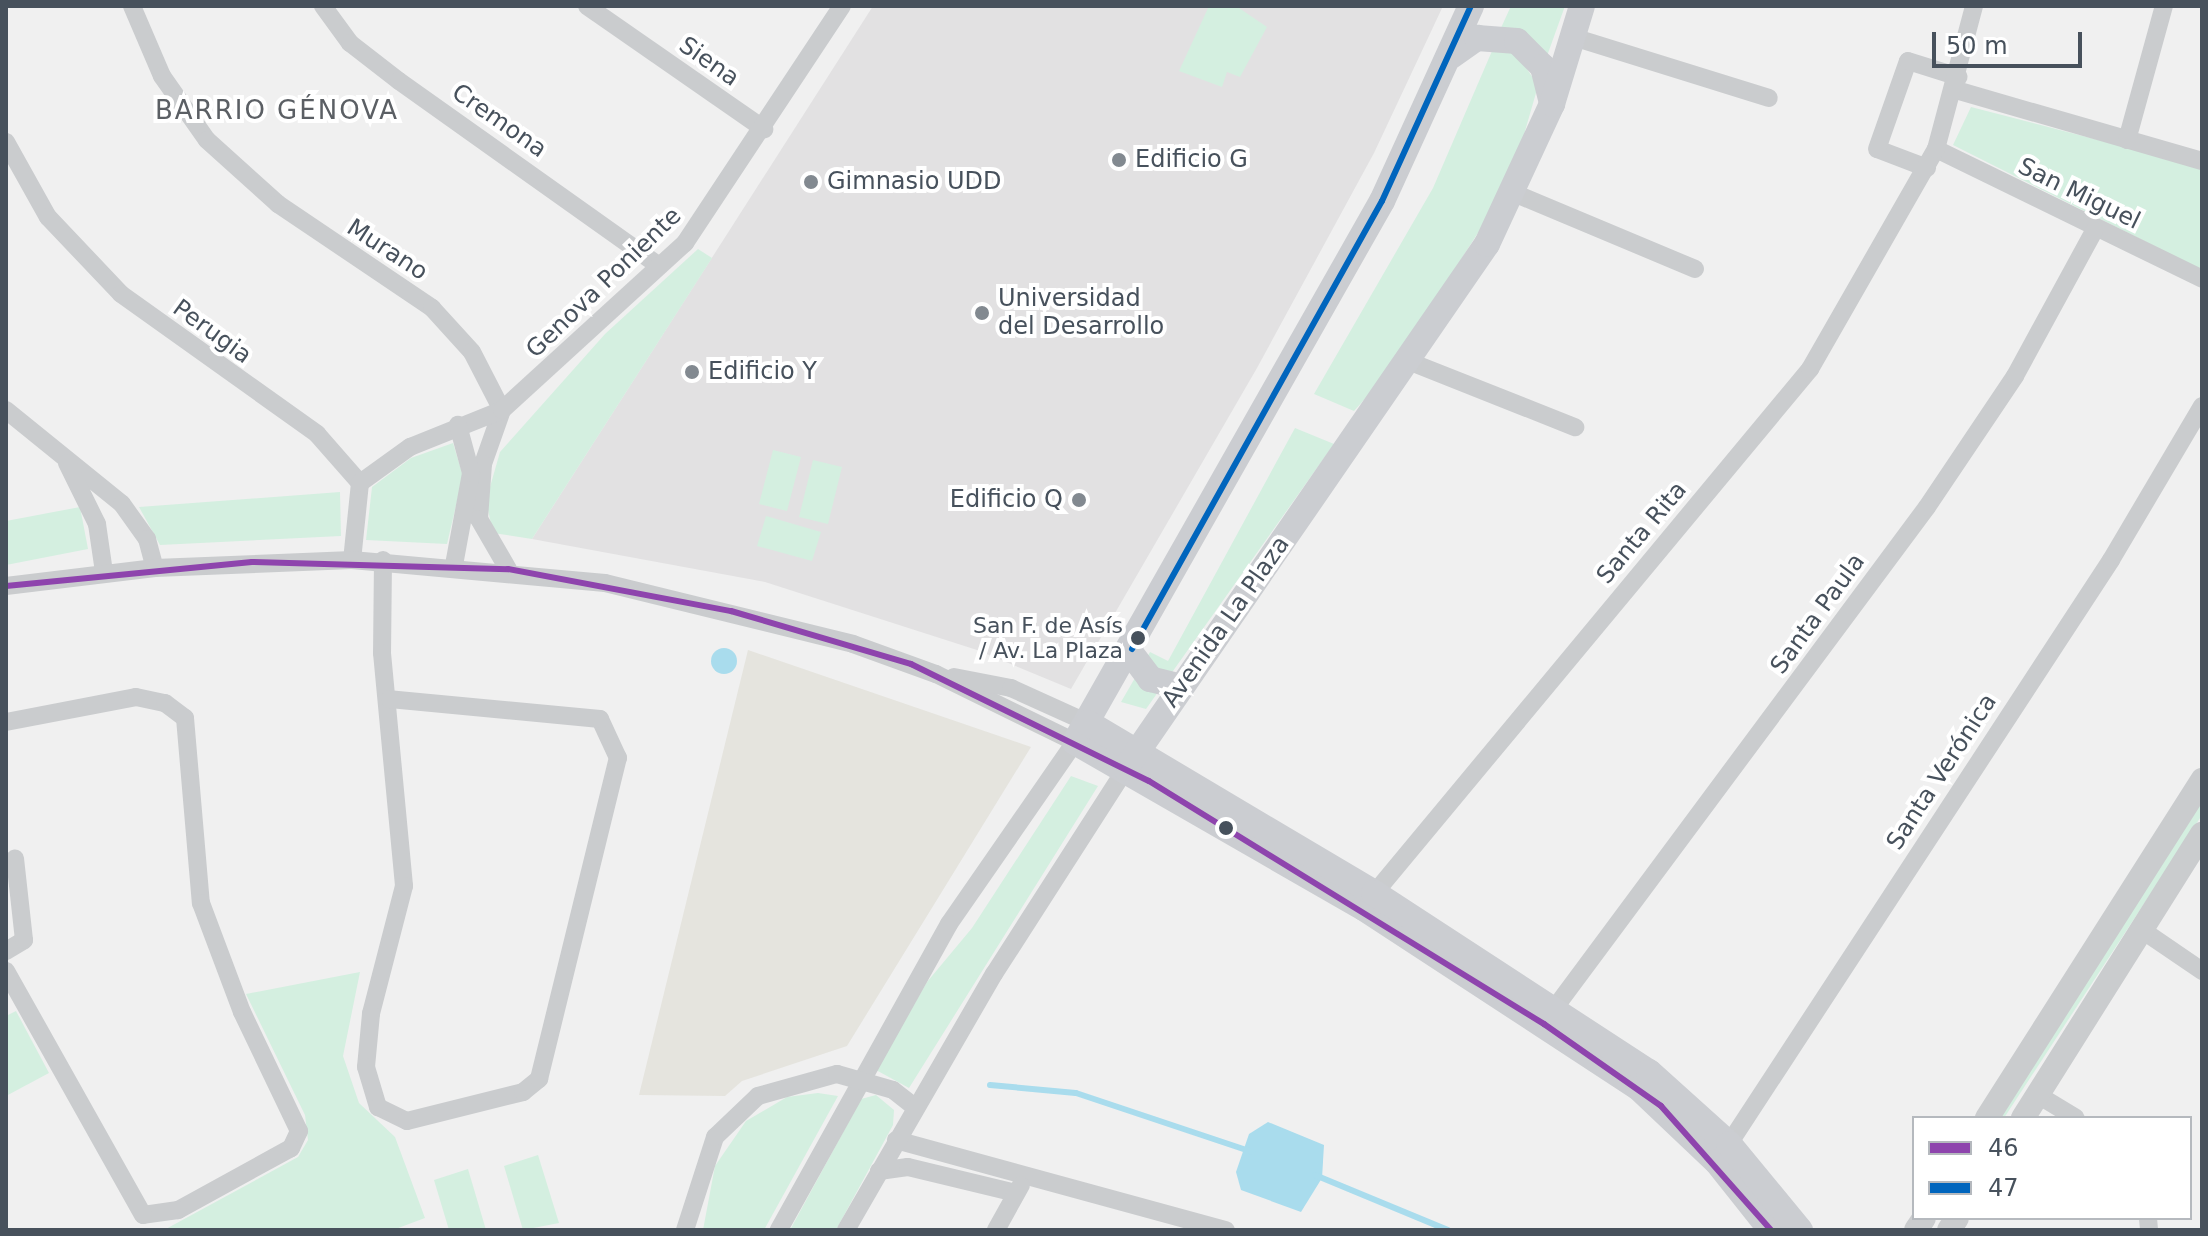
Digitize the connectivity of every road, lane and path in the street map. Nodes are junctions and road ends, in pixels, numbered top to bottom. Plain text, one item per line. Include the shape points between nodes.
1 (132, 6) edge
2 (323, 6) edge
3 (587, 6) edge
4 (842, 6) edge
5 (1471, 6) edge
6 (1582, 6) edge
7 (1974, 6) edge
8 (2164, 6) edge
9 (1573, 37) junction
10 (1450, 56) junction
11 (1958, 84) junction
12 (1769, 98) dead end
13 (1552, 104) junction
14 (764, 129) junction
15 (2127, 140) junction
16 (6, 142) edge
17 (1936, 149) junction
18 (2202, 161) edge
19 (1927, 168) junction
20 (1516, 194) junction
21 (2094, 231) junction
22 (659, 266) junction
23 (1695, 269) dead end
24 (2202, 279) edge
25 (1408, 361) junction
26 (2202, 406) edge
27 (6, 410) edge
28 (502, 410) junction
29 (14, 425) edge
30 (458, 425) junction
31 (1575, 427) dead end
32 (67, 463) junction
33 (360, 483) junction
34 (352, 560) junction
35 (383, 560) junction
36 (454, 565) junction
37 (155, 568) junction
38 (508, 569) junction
39 (104, 572) junction
40 (6, 586) edge
41 (1130, 652) junction
42 (1181, 687) junction
43 (390, 699) junction
44 (6, 722) edge
45 (1081, 733) junction
46 (1131, 759) junction
47 (2202, 780) edge
48 (2202, 834) edge
49 (15, 858) dead end
50 (1369, 900) junction
51 (2142, 930) junction
52 (6, 951) edge
53 (6, 971) edge
54 (2202, 971) edge
55 (1554, 1009) junction
56 (859, 1079) junction
57 (2038, 1095) junction
58 (916, 1108) junction
59 (1988, 1116) edge
60 (2024, 1116) edge
61 (2073, 1116) edge
62 (896, 1140) junction
63 (1723, 1153) junction
64 (879, 1171) junction
65 (1028, 1171) junction
66 (1016, 1193) junction
67 (1189, 1224) edge
68 (688, 1228) edge
69 (779, 1230) edge
70 (846, 1230) edge
71 (996, 1230) edge
72 (1226, 1230) edge
73 (1771, 1230) edge
74 (1800, 1230) edge

1 - 28 street, Murano via 162,76 207,140 278,204 432,308 472,352
2 - 22 street, Cremona via 350,43 399,81
3 - 14 street, Siena
4 - 14 street, Genova Poniente
5 - 10 main road
6 - 9 main road, Avenida La Plaza
7 - 11 street, Santa Rita
8 - 15 street
9 - 12 street
9 - 13 main road, Avenida La Plaza
10 - 13 main road via 1477,38 1517,41 1543,67
10 - 41 main road via 1382,201
11 - 15 street
11 - 17 street, Santa Rita
11 - 19 street via 1908,61 1877,149
13 - 20 main road, Avenida La Plaza
14 - 22 street, Genova Poniente via 702,223
15 - 18 street
16 - 33 street, Perugia via 48,217 121,294 317,434
17 - 19 street, Santa Rita
17 - 21 street, San Miguel
19 - 50 street, Santa Rita via 1810,369
20 - 23 street
20 - 25 main road, Avenida La Plaza
21 - 24 street, San Miguel
21 - 55 street, Santa Paula via 2015,376 1927,507
22 - 28 street, Genova Poniente
25 - 31 street
25 - 42 main road, Avenida La Plaza
26 - 63 street, Santa Verónica via 2111,560
27 - 29 street
28 - 30 street, Genova Poniente
28 - 38 street via 477,494 485,538
29 - 32 street
30 - 33 street, Genova Poniente
30 - 36 street via 471,473
32 - 37 street via 122,504 147,539
32 - 39 street via 97,524
33 - 34 street
34 - 35 street
34 - 37 street
35 - 36 street
35 - 43 street
36 - 38 street
37 - 39 street
38 - 45 street via 731,611 936,674
39 - 40 street
41 - 42 main road via 1150,679
41 - 45 main road
42 - 46 main road, Avenida La Plaza
43 - 43 street via 600,719 618,758 539,1079 523,1092 407,1121 378,1107 366,1067 371,1014 404,886
44 - 53 street via 136,697 165,703 185,718 201,903 299,1131 291,1148 178,1210 143,1215
45 - 46 main road
45 - 56 street via 949,924
46 - 50 main road
46 - 58 street, Avenida La Plaza
47 - 59 street
48 - 51 street
49 - 52 street via 24,940
50 - 55 main road
50 - 63 main road via 1638,1087
51 - 54 street
51 - 57 street
55 - 63 main road via 1649,1072
56 - 58 street
56 - 68 street via 837,1074 785,1083 728,1118 704,1161
56 - 69 street
57 - 60 street
57 - 61 street
58 - 62 street, Avenida La Plaza
62 - 64 street, Avenida La Plaza
62 - 65 street
63 - 73 main road
63 - 74 main road
64 - 66 street via 908,1167
64 - 70 street, Avenida La Plaza
65 - 66 street
65 - 67 street
66 - 71 street
67 - 72 street

